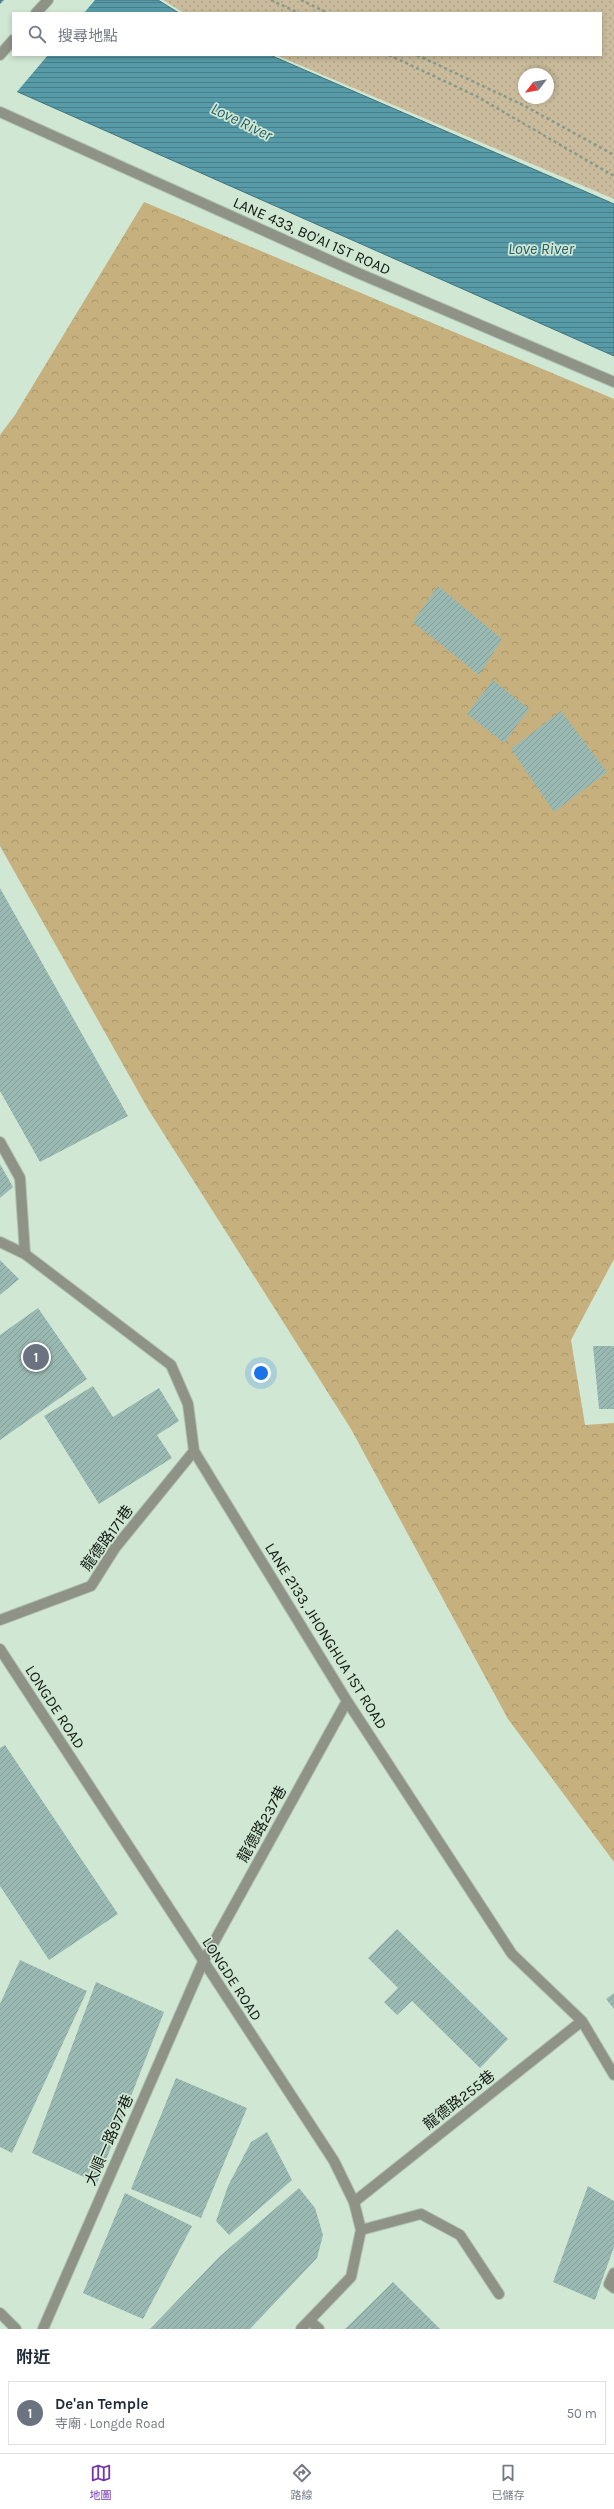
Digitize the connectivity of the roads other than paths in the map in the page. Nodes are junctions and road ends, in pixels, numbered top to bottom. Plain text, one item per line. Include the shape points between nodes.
1 (48, 0) edge
2 (37, 12) edge
3 (12, 41) edge
4 (0, 55) edge
5 (0, 112) edge
6 (614, 382) edge
7 (0, 1142) edge
8 (0, 1242) edge
9 (24, 1254) junction
10 (194, 1451) junction
11 (0, 1620) edge
12 (0, 1649) edge
13 (347, 1701) junction
14 (203, 1962) junction
15 (582, 2021) junction
16 (614, 2075) edge
17 (354, 2202) junction
18 (361, 2230) junction
19 (614, 2273) edge
20 (614, 2288) edge
21 (499, 2294) dead end
22 (0, 2314) edge
23 (310, 2321) junction
24 (16, 2329) edge
25 (43, 2329) edge
26 (301, 2329) edge
27 (318, 2329) edge

1 - 2 street
3 - 4 street
5 - 6 street, LANE 433, BO'AI 1ST ROAD via 358,273
7 - 9 street via 20,1178
8 - 9 street, LANE 2133, JHONGHUA 1ST ROAD
9 - 10 street, LANE 2133, JHONGHUA 1ST ROAD via 171,1365 188,1404
10 - 11 street, 龍德路171巷 via 115,1548 91,1586
10 - 13 street, LANE 2133, JHONGHUA 1ST ROAD
12 - 14 street, LONGDE ROAD
13 - 14 street, 龍德路237巷
13 - 15 street, LANE 2133, JHONGHUA 1ST ROAD via 512,1954
14 - 17 street, LONGDE ROAD via 334,2161
14 - 25 street, 大順一路977巷
15 - 16 street, LANE 2133, JHONGHUA 1ST ROAD
15 - 17 street, 龍德路255巷
17 - 18 street, LONGDE ROAD
18 - 21 street via 422,2214 460,2235
18 - 23 street, LONGDE ROAD via 351,2277
19 - 20 street via 610,2284
22 - 24 street
23 - 26 street, LONGDE ROAD
23 - 27 street

